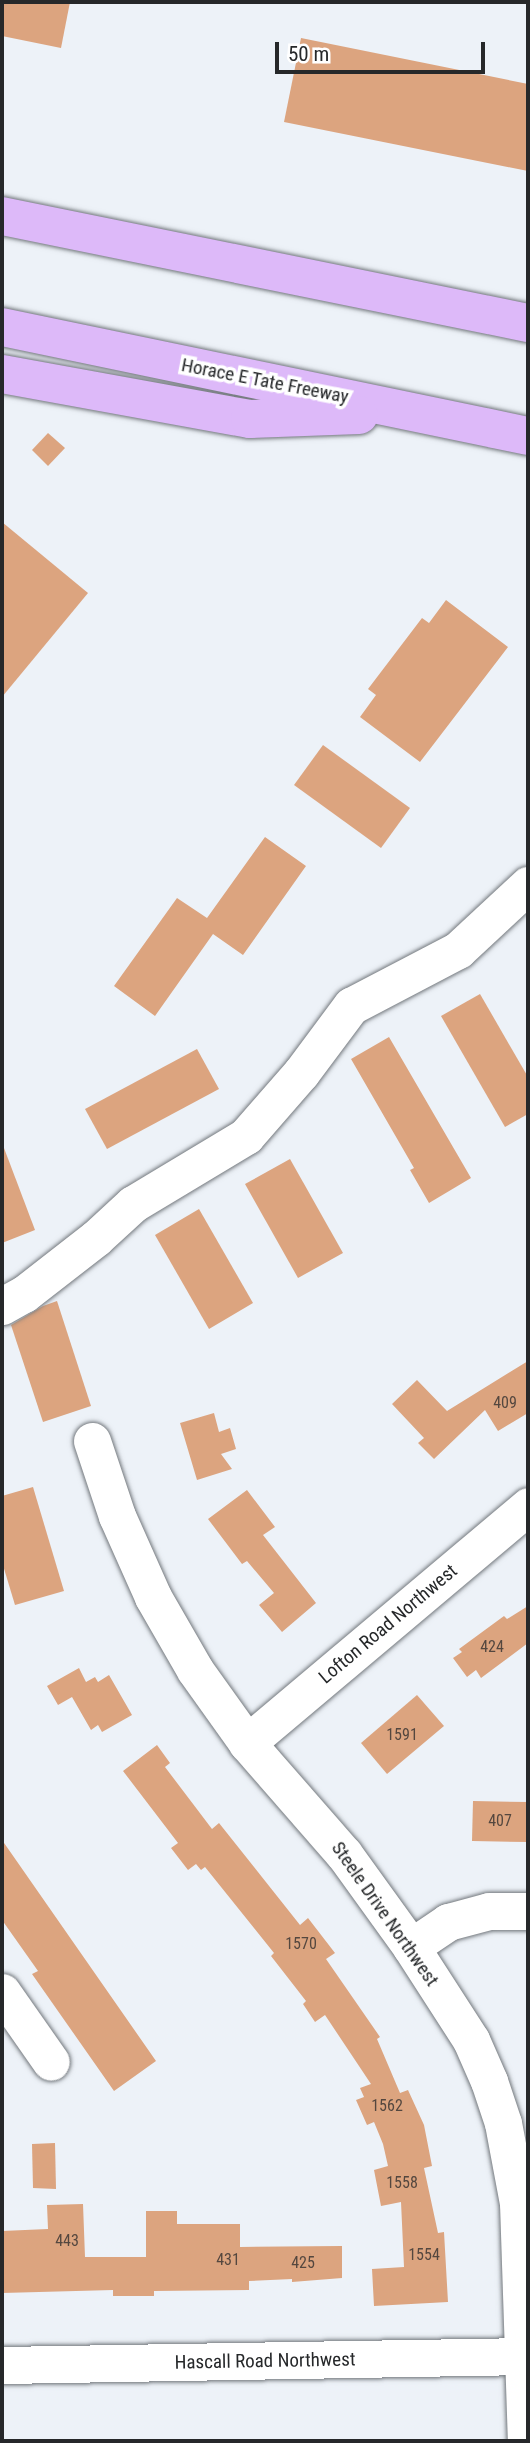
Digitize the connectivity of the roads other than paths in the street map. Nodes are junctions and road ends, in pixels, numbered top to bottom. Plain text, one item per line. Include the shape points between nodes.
1 (2, 216) edge
2 (528, 323) edge
3 (2, 327) edge
4 (2, 374) edge
5 (421, 412) junction
6 (528, 436) edge
7 (528, 885) edge
8 (2, 1306) edge
9 (92, 1441) dead end
10 (528, 1506) edge
11 (247, 1743) junction
12 (528, 1911) edge
13 (411, 1947) junction
14 (2, 1992) edge
15 (51, 2062) dead end
16 (526, 2356) edge
17 (2, 2365) edge
18 (526, 2441) edge

1 - 2 highway
3 - 5 highway, Horace E Tate Freeway
4 - 5 highway via 250,419
5 - 6 highway, Horace E Tate Freeway
7 - 8 street via 458,950 351,1006 246,1136 132,1204 96,1238
9 - 11 street, Steele Drive Northwest via 117,1516 153,1597 195,1670
10 - 11 street, Lofton Road Northwest
11 - 13 street, Steele Drive Northwest via 344,1854
12 - 13 street via 489,1911 448,1922
13 - 16 street, Steele Drive Northwest via 471,2040 503,2123 518,2203
14 - 15 street
16 - 17 street, Hascall Road Northwest
16 - 18 street, Steele Drive Northwest

